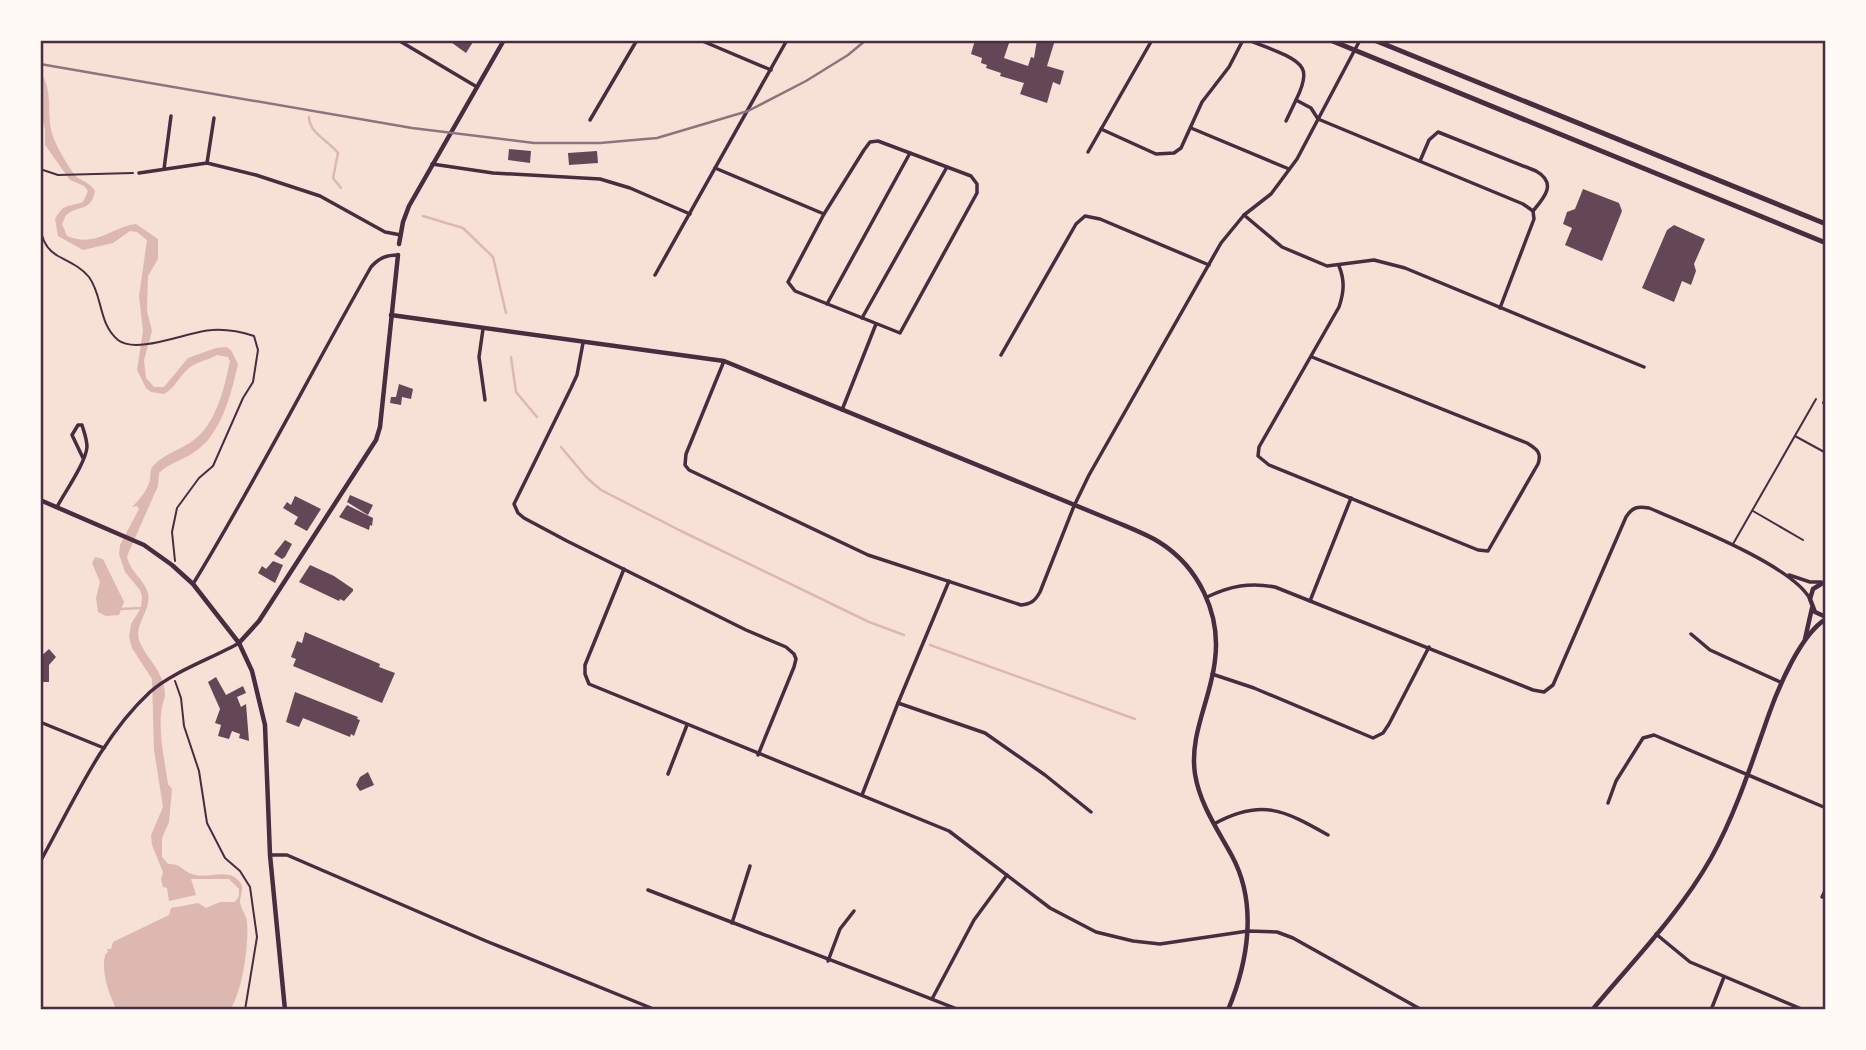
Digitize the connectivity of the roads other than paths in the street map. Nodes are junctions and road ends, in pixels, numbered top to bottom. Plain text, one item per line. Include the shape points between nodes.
1 (398, 40) edge
2 (503, 40) edge
3 (636, 40) edge
4 (701, 40) edge
5 (787, 40) edge
6 (1152, 40) edge
7 (1245, 40) edge
8 (1330, 40) edge
9 (1360, 40) edge
10 (1374, 40) edge
11 (1354, 50) junction
12 (771, 70) junction
13 (477, 88) junction
14 (1296, 100) junction
15 (171, 116) dead end
16 (214, 118) dead end
17 (1318, 119) junction
18 (590, 120) dead end
19 (1286, 121) dead end
20 (1191, 128) junction
21 (1101, 129) junction
22 (1088, 152) dead end
23 (910, 153) junction
24 (1420, 161) junction
25 (207, 163) junction
26 (432, 164) junction
27 (947, 167) junction
28 (164, 169) junction
29 (715, 169) junction
30 (1289, 170) junction
31 (139, 173) road end
32 (1533, 211) junction
33 (690, 214) junction
34 (824, 214) junction
35 (1244, 215) junction
36 (1826, 225) edge
37 (401, 235) junction
38 (1826, 243) edge
39 (398, 255) junction
40 (1209, 265) junction
41 (1339, 266) junction
42 (655, 275) dead end
43 (827, 304) junction
44 (1500, 308) junction
45 (391, 315) junction
46 (862, 318) junction
47 (876, 324) junction
48 (483, 330) junction
49 (583, 343) junction
50 (1001, 355) dead end
51 (1312, 357) junction
52 (724, 361) junction
53 (1644, 367) dead end
54 (1826, 397) edge
55 (1816, 399) dead end
56 (485, 400) dead end
57 (1823, 403) dead end
58 (842, 411) junction
59 (1794, 436) junction
60 (1826, 453) edge
61 (83, 458) junction
62 (1351, 498) junction
63 (40, 500) edge
64 (1074, 506) junction
65 (57, 507) junction
66 (1752, 511) junction
67 (1803, 540) dead end
68 (1732, 545) junction
69 (624, 569) junction
70 (1787, 575) junction
71 (949, 581) junction
72 (1824, 582) edge
73 (193, 584) junction
74 (1206, 597) junction
75 (1810, 599) junction
76 (1310, 601) junction
77 (1812, 608) junction
78 (1826, 618) edge
79 (1690, 634) dead end
80 (1805, 640) junction
81 (239, 643) junction
82 (1429, 648) junction
83 (1212, 674) junction
84 (1780, 682) junction
85 (898, 702) junction
86 (40, 722) edge
87 (687, 724) junction
88 (104, 748) junction
89 (758, 755) junction
90 (668, 774) dead end
91 (1747, 774) junction
92 (862, 795) junction
93 (1608, 803) dead end
94 (1826, 808) edge
95 (1091, 812) dead end
96 (1214, 824) junction
97 (1328, 835) dead end
98 (270, 855) junction
99 (40, 862) edge
100 (750, 866) dead end
101 (1007, 875) junction
102 (1826, 888) edge
103 (648, 890) dead end
104 (1822, 897) dead end
105 (854, 911) dead end
106 (732, 923) junction
107 (1248, 931) junction
108 (1656, 934) junction
109 (828, 961) junction
110 (1724, 977) junction
111 (932, 999) junction
112 (285, 1010) edge
113 (656, 1010) edge
114 (959, 1010) edge
115 (1227, 1010) edge
116 (1422, 1010) edge
117 (1592, 1010) edge
118 (1711, 1010) edge
119 (1804, 1010) edge

1 - 13 street
2 - 13 main road
3 - 18 street
4 - 12 street
5 - 12 street
6 - 21 street
7 - 14 street via 1302,67
7 - 20 street via 1202,102
8 - 11 main road
9 - 11 street
10 - 36 main road
11 - 17 street
11 - 38 main road
12 - 29 street
13 - 26 main road
14 - 17 street via 1311,108
14 - 19 street
15 - 28 street
16 - 25 street
17 - 24 street
17 - 30 street
20 - 21 street via 1181,148 1166,155
20 - 30 street
21 - 22 street
23 - 27 street
23 - 34 street via 870,142
23 - 43 street
24 - 32 street
24 - 32 street via 1438,132 1536,171 1548,181 1548,188
25 - 28 street
25 - 37 street via 320,196 385,232
26 - 33 street via 493,173 600,179
26 - 37 main road via 405,214
27 - 46 street
27 - 47 street via 971,176 977,193 900,333
28 - 31 street
29 - 33 street
29 - 34 street
30 - 35 street via 1271,194
32 - 44 street via 1534,219
33 - 42 street
34 - 43 street via 788,282 795,291
35 - 40 street
35 - 41 street via 1282,247 1327,267
37 - 39 main road
39 - 45 main road
39 - 73 street via 378,259 372,267
40 - 50 street via 1085,216 1076,224
40 - 64 street
41 - 44 street via 1384,262
41 - 51 street via 1342,299
43 - 46 street
44 - 53 street
45 - 48 main road
45 - 81 main road via 376,440 259,621
46 - 47 street
47 - 58 street
48 - 49 main road
48 - 56 street via 479,357
49 - 52 main road
49 - 69 street via 577,375 514,503 524,518
51 - 62 street via 1258,456 1269,465
51 - 62 street via 1527,443 1539,453 1538,464 1488,551
52 - 58 main road
52 - 71 street via 686,454 689,470 868,555
54 - 57 lane
55 - 59 lane
58 - 64 main road
59 - 60 lane
59 - 66 lane
61 - 61 street via 72,435 78,425 86,437
61 - 65 street
62 - 76 street
63 - 65 main road
64 - 71 street via 1040,592 1029,604
64 - 74 main road via 1160,543 1187,566
65 - 73 main road via 144,545
66 - 67 lane
66 - 68 lane
68 - 70 street
68 - 82 street via 1649,508 1631,510 1548,691 1533,690
69 - 87 street via 585,665 587,680 594,687
69 - 89 street via 794,654 794,667
70 - 72 street
70 - 75 street
71 - 85 street
72 - 75 main road via 1813,589
73 - 81 main road
74 - 76 street via 1231,586 1261,584
74 - 83 main road via 1216,640
75 - 77 main road
76 - 82 street
77 - 78 main road
77 - 80 main road
78 - 80 main road
79 - 84 street via 1710,650
80 - 84 main road
81 - 88 street via 151,691
81 - 98 main road via 252,671 265,725
82 - 83 street via 1389,724 1373,738
83 - 96 main road via 1194,751 1199,794
84 - 91 main road
85 - 92 street
85 - 95 street via 985,733
86 - 88 street
87 - 89 street
87 - 90 street
88 - 99 street
89 - 92 street
91 - 93 street via 1649,735 1616,781
91 - 94 street
91 - 108 main road via 1711,858
92 - 101 street via 949,831
96 - 97 street via 1251,809 1264,809 1297,817
96 - 107 main road via 1240,873
98 - 112 main road
98 - 113 street via 287,855
100 - 106 street
101 - 107 street via 1049,908 1110,936 1160,944
101 - 111 street via 974,920
102 - 104 street
103 - 106 street
105 - 109 street via 840,929
106 - 109 street
107 - 115 main road via 1242,970
107 - 116 street via 1293,938
108 - 110 street via 1690,962
108 - 117 main road
109 - 111 street
110 - 118 street
110 - 119 street
111 - 114 street

